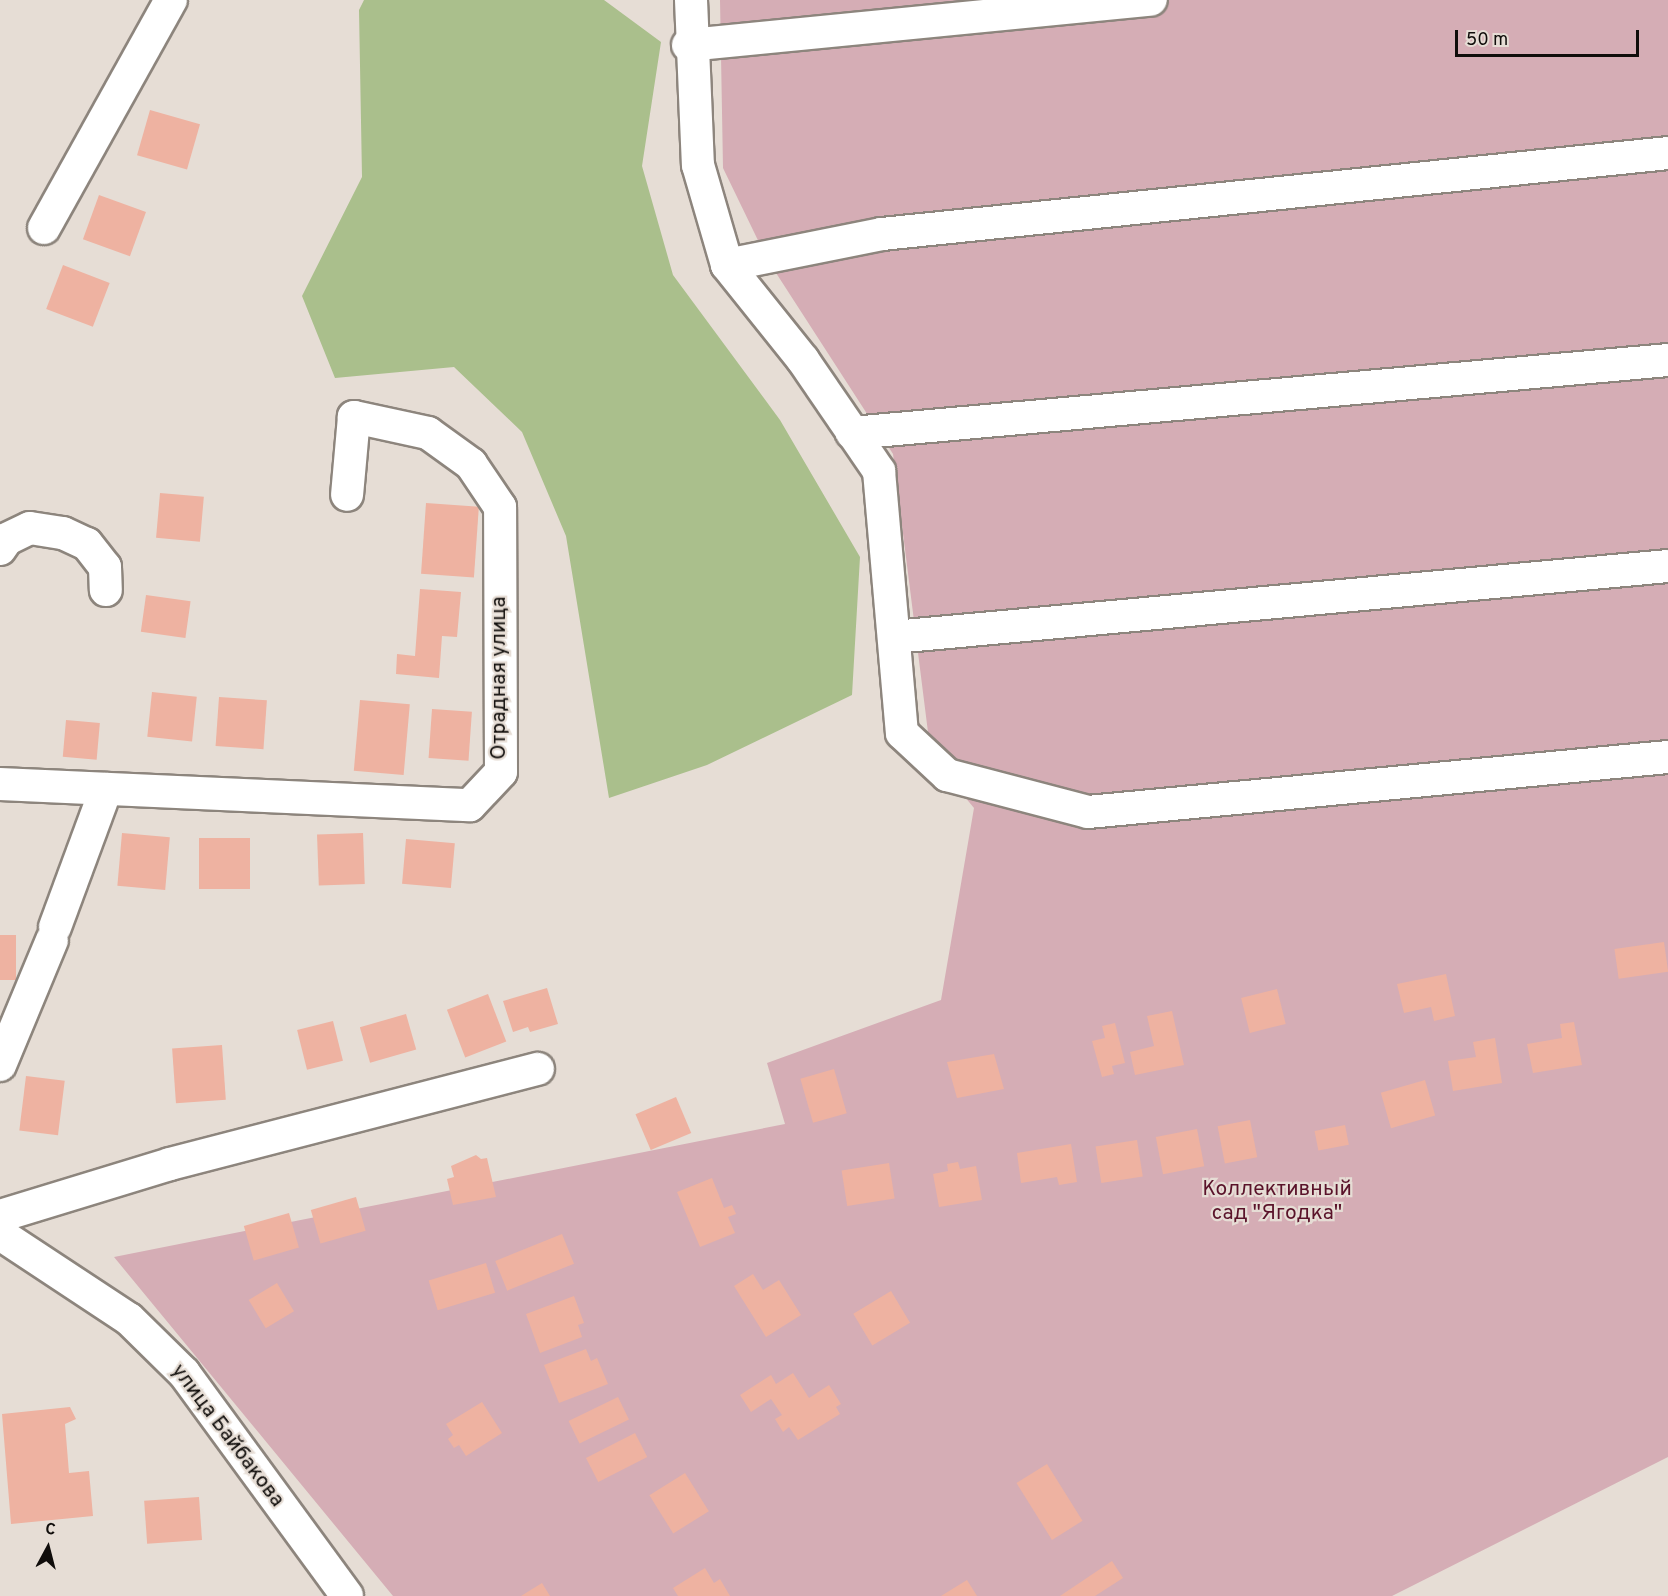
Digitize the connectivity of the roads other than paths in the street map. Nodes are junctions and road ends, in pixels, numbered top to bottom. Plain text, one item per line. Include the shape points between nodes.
1 (171, 0) edge
2 (691, 0) edge
3 (1151, 0) edge
4 (690, 44) junction
5 (1668, 153) edge
6 (44, 228) dead end
7 (727, 265) junction
8 (1668, 360) edge
9 (852, 433) junction
10 (347, 495) dead end
11 (0, 549) edge
12 (1668, 566) edge
13 (106, 590) dead end
14 (894, 637) junction
15 (1668, 757) edge
16 (0, 784) edge
17 (106, 789) junction
18 (0, 1065) edge
19 (538, 1069) dead end
20 (0, 1216) edge
21 (0, 1234) edge
22 (347, 1596) edge

1 - 6 street
2 - 4 street
3 - 4 street
4 - 7 street via 698,165
5 - 7 street via 882,234
7 - 9 street via 803,360
8 - 9 street
9 - 14 street via 879,471
10 - 17 street, Отрадная улица via 354,417 428,433 471,464 500,507 501,772 470,805
11 - 13 street via 7,539 30,528 63,533 87,544 105,567
12 - 14 street
14 - 15 street via 902,733 947,775 1088,812
16 - 17 street, Отрадная улица
17 - 18 street
19 - 20 street via 170,1164
21 - 22 street, улица Байбакова via 129,1319 184,1373

